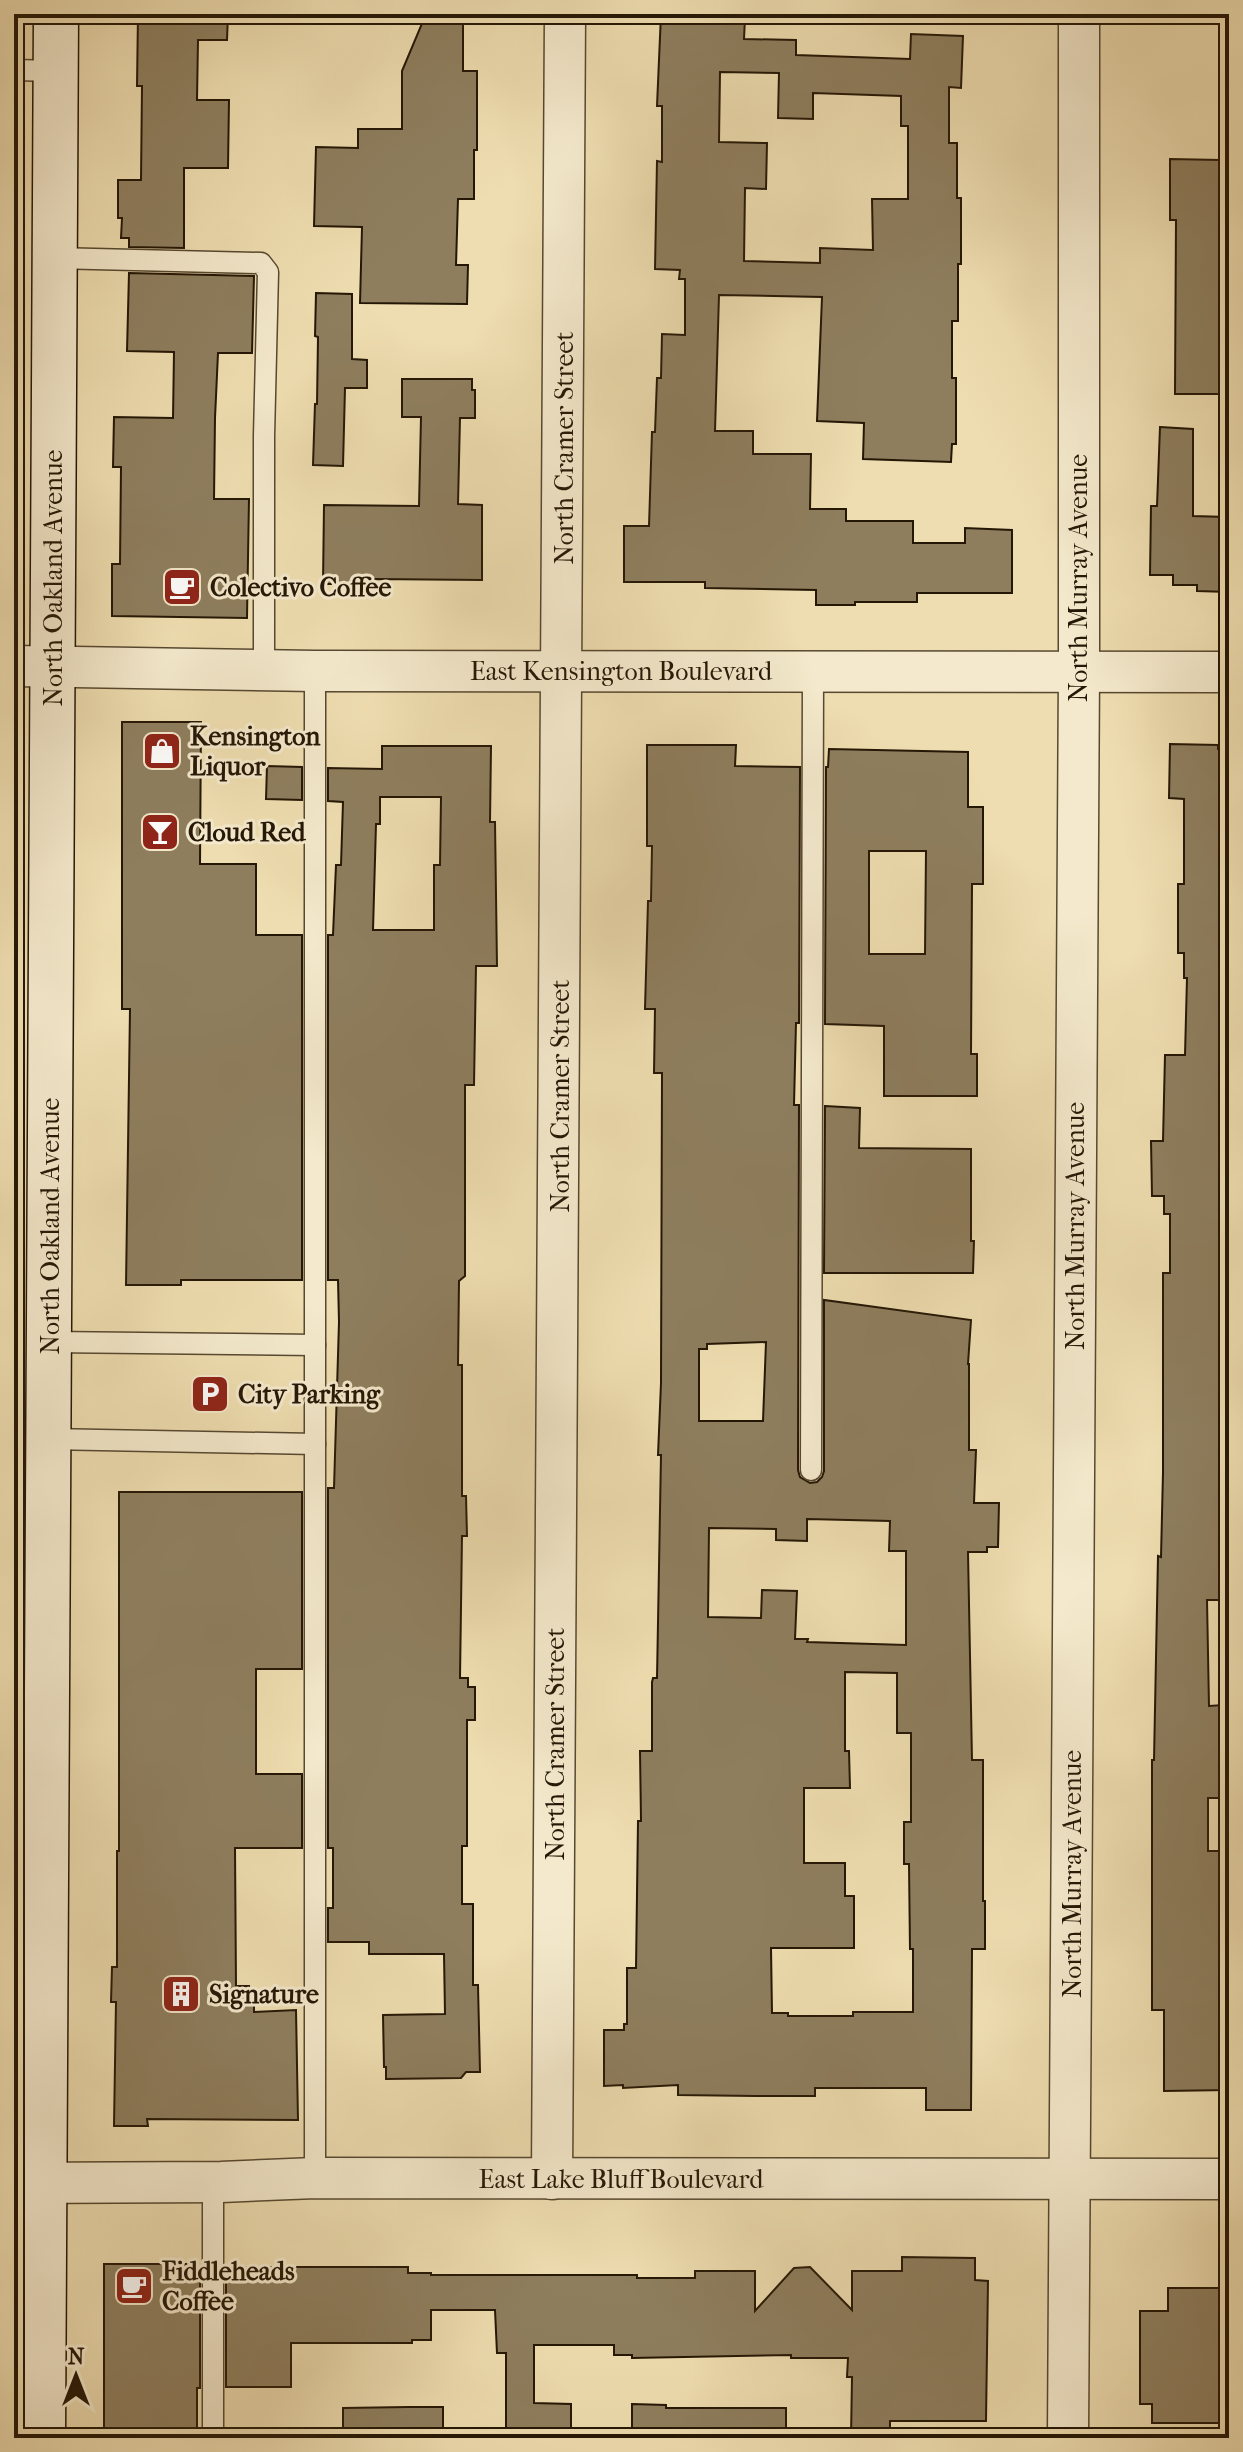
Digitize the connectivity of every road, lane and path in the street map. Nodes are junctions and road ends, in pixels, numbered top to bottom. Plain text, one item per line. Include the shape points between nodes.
1 (56, 14) edge
2 (565, 14) edge
3 (1079, 14) edge
4 (35, 70) edge
5 (54, 258) junction
6 (33, 666) edge
7 (264, 670) junction
8 (315, 671) junction
9 (563, 671) junction
10 (813, 671) junction
11 (1079, 671) junction
12 (1229, 672) edge
13 (50, 1342) junction
14 (315, 1345) junction
15 (48, 1439) junction
16 (315, 1444) junction
17 (811, 1470) dead end
18 (30, 1764) edge
19 (315, 2178) junction
20 (552, 2179) junction
21 (1229, 2179) edge
22 (1070, 2180) junction
23 (213, 2182) junction
24 (29, 2183) edge
25 (43, 2438) edge
26 (213, 2438) edge
27 (1068, 2438) edge

1 - 4 main road, North Oakland Avenue
2 - 9 street, North Cramer Street
3 - 11 street, North Murray Avenue
4 - 5 main road, North Oakland Avenue
5 - 6 main road, North Oakland Avenue
5 - 7 lane via 261,263 268,272
6 - 7 street, East Kensington Boulevard
6 - 13 main road, North Oakland Avenue
7 - 8 street, East Kensington Boulevard
8 - 9 street, East Kensington Boulevard
8 - 14 lane
9 - 10 street, East Kensington Boulevard
9 - 20 street, North Cramer Street
10 - 11 street, East Kensington Boulevard
10 - 17 lane
11 - 12 street, East Kensington Boulevard
11 - 22 street, North Murray Avenue
13 - 14 lane
13 - 15 main road, North Oakland Avenue
14 - 16 lane
15 - 16 lane
15 - 18 main road, North Oakland Avenue
16 - 19 lane
18 - 24 main road, North Oakland Avenue
19 - 20 street, East Lake Bluff Boulevard
19 - 23 street, East Lake Bluff Boulevard
20 - 22 street, East Lake Bluff Boulevard
21 - 22 street, East Lake Bluff Boulevard
22 - 27 street, North Murray Avenue
23 - 24 street, East Lake Bluff Boulevard
23 - 26 lane
24 - 25 main road, North Oakland Avenue

